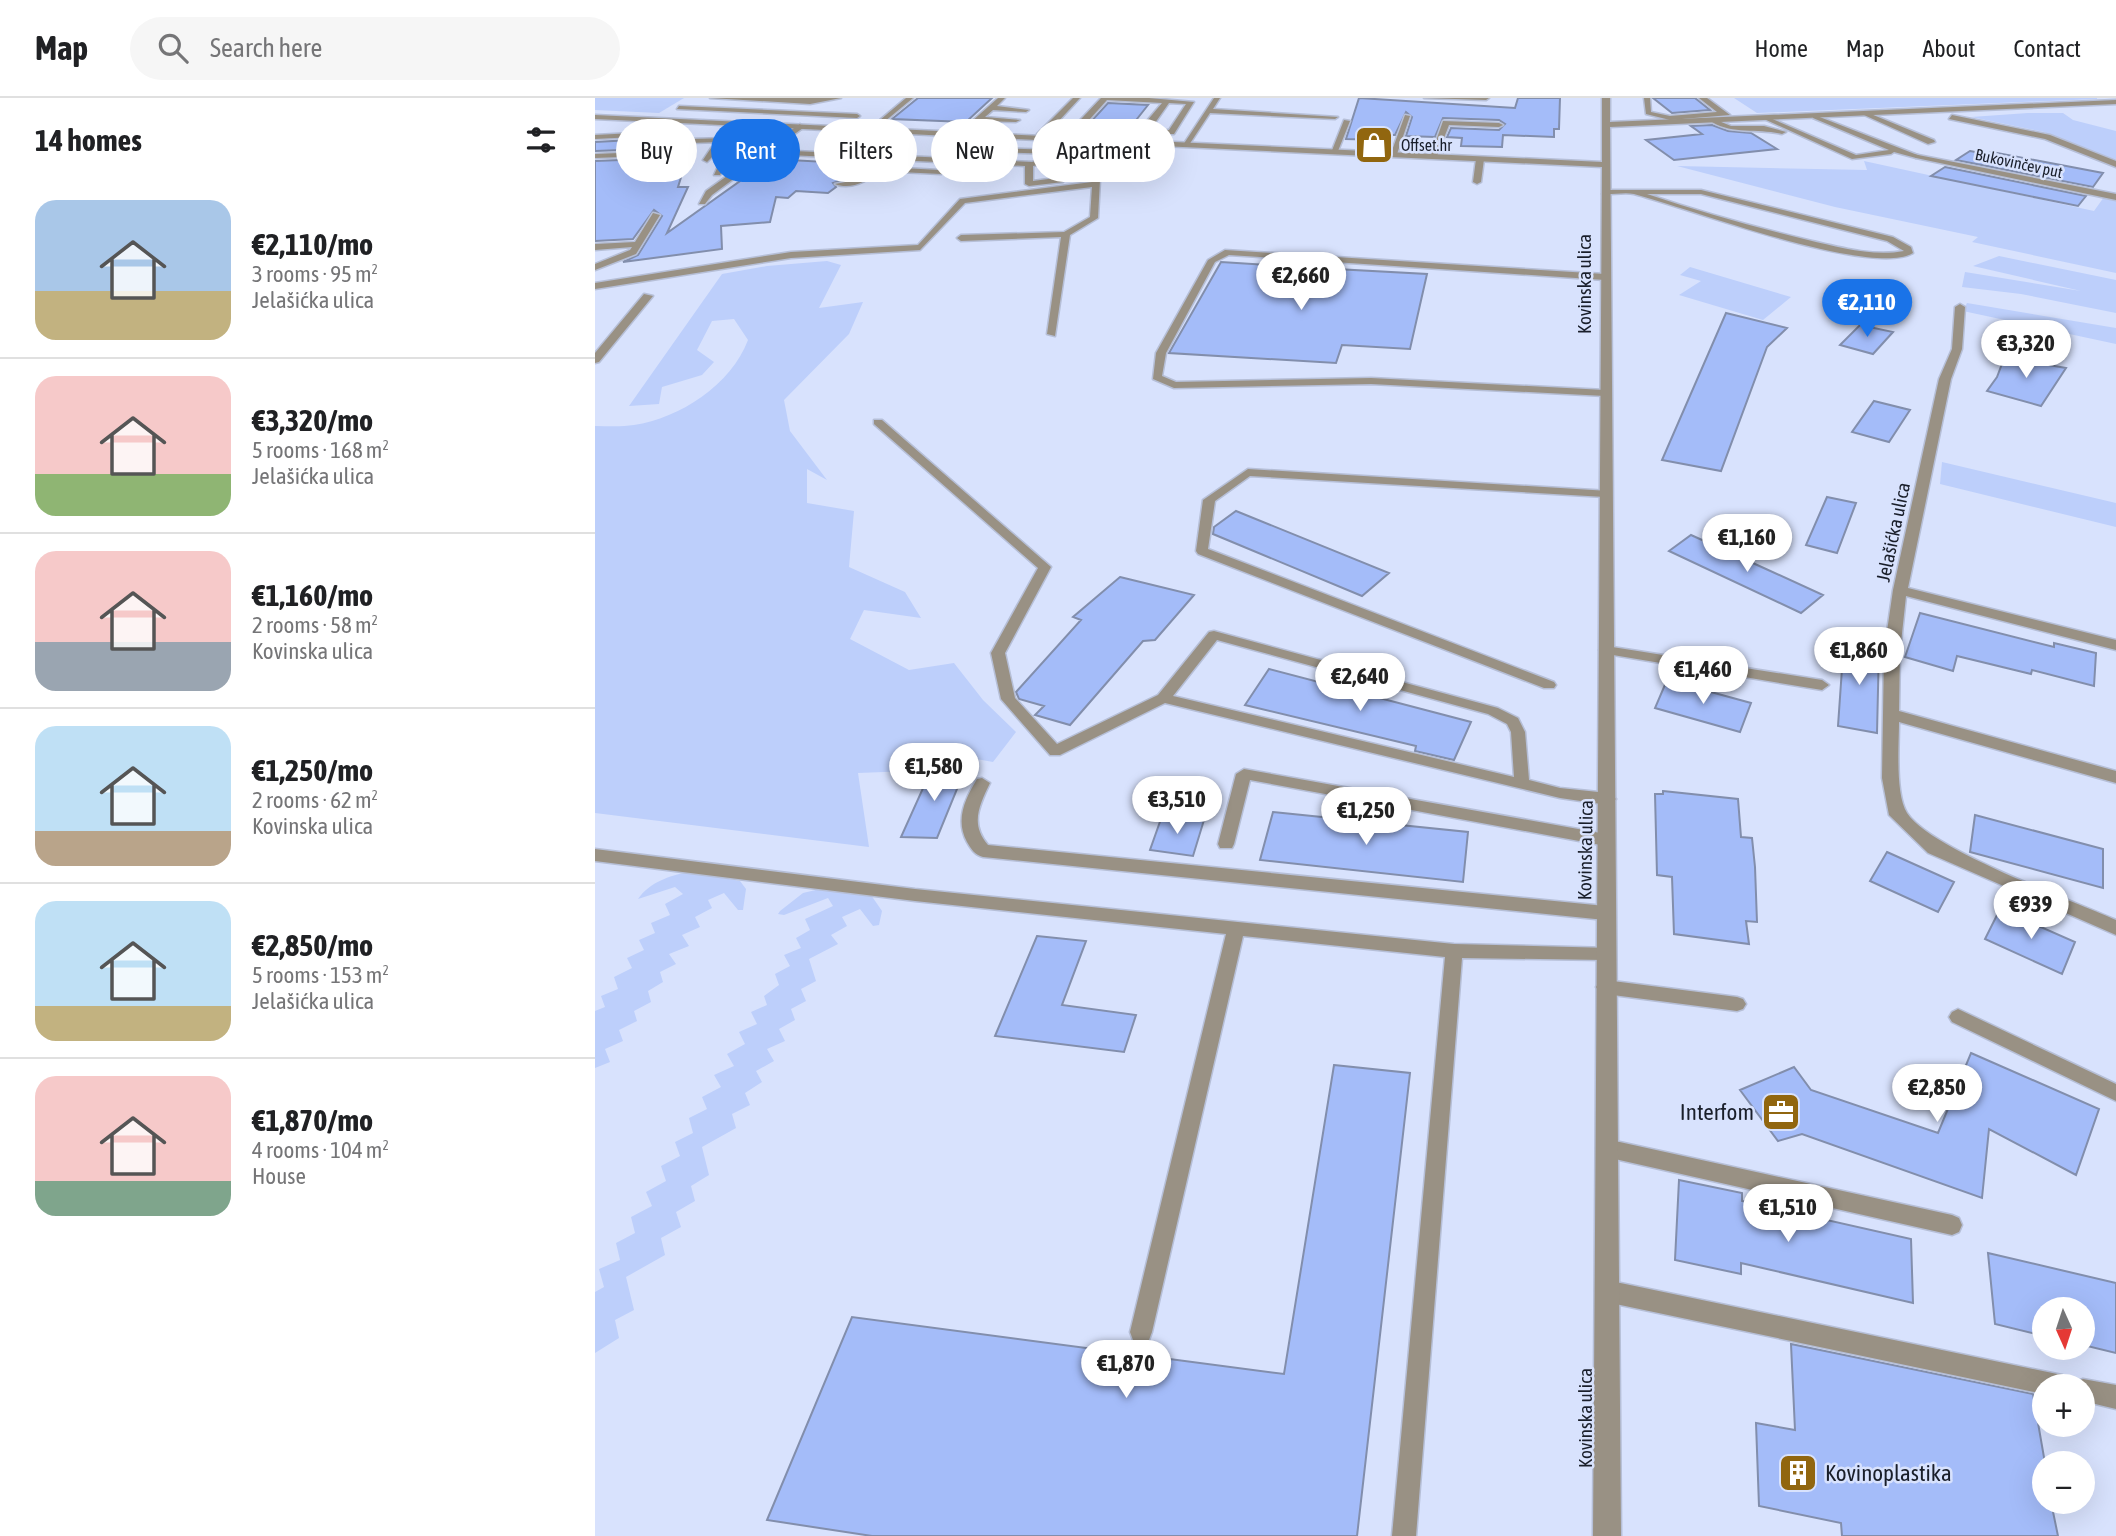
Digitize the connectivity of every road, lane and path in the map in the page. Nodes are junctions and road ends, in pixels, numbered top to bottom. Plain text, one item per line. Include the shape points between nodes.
1 (713, 98) edge
2 (838, 98) edge
3 (910, 98) edge
4 (1003, 98) edge
5 (1077, 98) edge
6 (1105, 98) edge
7 (1217, 98) edge
8 (1427, 98) edge
9 (1486, 98) edge
10 (1606, 98) edge
11 (1647, 98) edge
12 (1702, 98) edge
13 (1014, 99) edge
14 (775, 101) junction
15 (1167, 101) junction
16 (2116, 102) edge
17 (679, 108) dead end
18 (991, 108) junction
19 (1026, 110) dead end
20 (1208, 111) junction
21 (1932, 111) junction
22 (759, 112) junction
23 (1724, 113) junction
24 (1866, 114) junction
25 (857, 116) dead end
26 (1407, 116) dead end
27 (595, 117) edge
28 (1335, 117) dead end
29 (1815, 117) junction
30 (752, 119) edge
31 (884, 119) edge
32 (979, 119) edge
33 (1057, 119) edge
34 (1085, 119) edge
35 (1152, 119) edge
36 (1768, 119) junction
37 (1346, 121) dead end
38 (1714, 121) junction
39 (1735, 121) junction
40 (711, 122) edge
41 (1499, 125) dead end
42 (1605, 125) junction
43 (800, 126) edge
44 (1175, 126) edge
45 (931, 132) edge
46 (616, 135) edge
47 (595, 136) edge
48 (1931, 142) dead end
49 (1175, 143) edge
50 (1186, 143) junction
51 (1805, 145) dead end
52 (1334, 151) junction
53 (1891, 152) dead end
54 (1392, 154) junction
55 (616, 155) edge
56 (595, 156) edge
57 (711, 156) edge
58 (1433, 156) junction
59 (1916, 156) joint
60 (1480, 159) junction
61 (707, 160) dead end
62 (1032, 163) edge
63 (1018, 164) edge
64 (1029, 164) junction
65 (2116, 164) edge
66 (1605, 165) junction
67 (727, 182) edge
68 (855, 182) edge
69 (1044, 182) edge
70 (1477, 182) dead end
71 (839, 184) dead end
72 (1096, 184) joint
73 (1605, 192) junction
74 (1638, 194) junction
75 (2116, 197) edge
76 (702, 202) dead end
77 (656, 215) dead end
78 (1066, 234) junction
79 (961, 238) dead end
80 (638, 244) junction
81 (595, 247) edge
82 (595, 267) edge
83 (1605, 276) junction
84 (595, 286) edge
85 (648, 296) dead end
86 (1960, 307) dead end
87 (1052, 334) dead end
88 (595, 360) edge
89 (1605, 393) junction
90 (878, 422) dead end
91 (1605, 493) junction
92 (1900, 590) junction
93 (2116, 645) edge
94 (1607, 650) junction
95 (1549, 685) dead end
96 (1822, 685) dead end
97 (1163, 698) junction
98 (1889, 714) junction
99 (2116, 777) edge
100 (982, 783) dead end
101 (1522, 783) junction
102 (1608, 799) junction
103 (1606, 840) junction
104 (1226, 844) dead end
105 (595, 855) edge
106 (1605, 913) junction
107 (2116, 928) edge
108 (1236, 929) junction
109 (1454, 951) junction
110 (1605, 953) junction
111 (1605, 987) junction
112 (1737, 1004) dead end
113 (1958, 1017) dead end
114 (2116, 1093) edge
115 (1606, 1148) junction
116 (1952, 1225) dead end
117 (1606, 1291) junction
118 (1141, 1332) dead end
119 (2032, 1380) edge
120 (2095, 1393) edge
121 (2116, 1397) edge
122 (1404, 1536) edge
123 (1607, 1536) edge

1 - 14 lane
2 - 14 lane
3 - 31 lane
4 - 13 lane
4 - 18 lane
5 - 33 lane
6 - 15 lane
6 - 34 lane
7 - 20 lane
8 - 9 lane
10 - 42 street, Kovinska ulica
11 - 23 lane via 1648,113 1660,117
12 - 23 lane
14 - 22 lane
15 - 35 lane
15 - 44 lane via 1191,102
16 - 21 street
17 - 22 lane
18 - 19 lane
18 - 32 lane
20 - 28 lane
20 - 50 lane
21 - 24 street
21 - 65 street via 2047,137
22 - 25 lane
22 - 30 lane
23 - 39 lane
24 - 29 street
24 - 48 lane
26 - 54 lane
27 - 40 street
29 - 36 street
29 - 59 lane
36 - 39 street
36 - 53 lane via 1855,157
37 - 52 lane
38 - 39 street
38 - 42 street
38 - 51 lane via 1727,130 1775,129
41 - 58 lane via 1446,123
42 - 66 street, Kovinska ulica
43 - 45 street
46 - 47 lane
49 - 50 street
50 - 52 street
52 - 54 street
54 - 58 street
55 - 56 lane
57 - 61 lane
58 - 60 street
59 - 75 street, Bukovinčev put
60 - 66 street
60 - 70 lane
62 - 64 lane
63 - 64 lane
64 - 69 lane via 1028,184
66 - 73 street, Kovinska ulica
67 - 76 lane
68 - 71 lane
72 - 78 lane via 1094,218
72 - 84 lane via 963,201 920,247 791,255
73 - 74 lane
73 - 83 street, Kovinska ulica
74 - 74 lane via 1682,191 1733,199 1890,239 1909,253 1890,258 1854,253 1674,208
77 - 80 lane
78 - 79 lane
78 - 87 lane
80 - 81 lane
80 - 82 lane via 633,252
83 - 89 street, Kovinska ulica
83 - 89 lane via 1228,252 1212,260 1161,353 1157,377 1174,385 1371,381
85 - 88 street
86 - 92 street, Jelašićka ulica via 1957,349 1945,379
89 - 91 street, Kovinska ulica
90 - 97 lane via 1045,567 998,653 1008,699 1055,751
91 - 94 street, Kovinska ulica
91 - 95 lane via 1248,472 1209,500 1202,551
92 - 93 street
92 - 98 street, Jelašićka ulica
94 - 96 lane
94 - 102 street, Kovinska ulica
97 - 101 lane
97 - 101 lane via 1214,635 1493,711 1513,722 1518,732
98 - 99 street
98 - 107 street, Jelašićka ulica via 1890,778 1898,815 1934,848
100 - 106 lane via 968,814 970,837 983,851
101 - 102 lane
102 - 103 street, Kovinska ulica
103 - 104 lane via 1244,774
103 - 106 street, Kovinska ulica
105 - 108 lane
106 - 110 street, Kovinska ulica
108 - 109 lane
108 - 118 lane
109 - 110 lane
109 - 122 lane
110 - 111 street, Kovinska ulica
111 - 112 lane
111 - 115 street, Kovinska ulica
113 - 114 lane
115 - 116 lane
115 - 117 street, Kovinska ulica
117 - 119 lane
117 - 123 street, Kovinska ulica
120 - 121 lane

